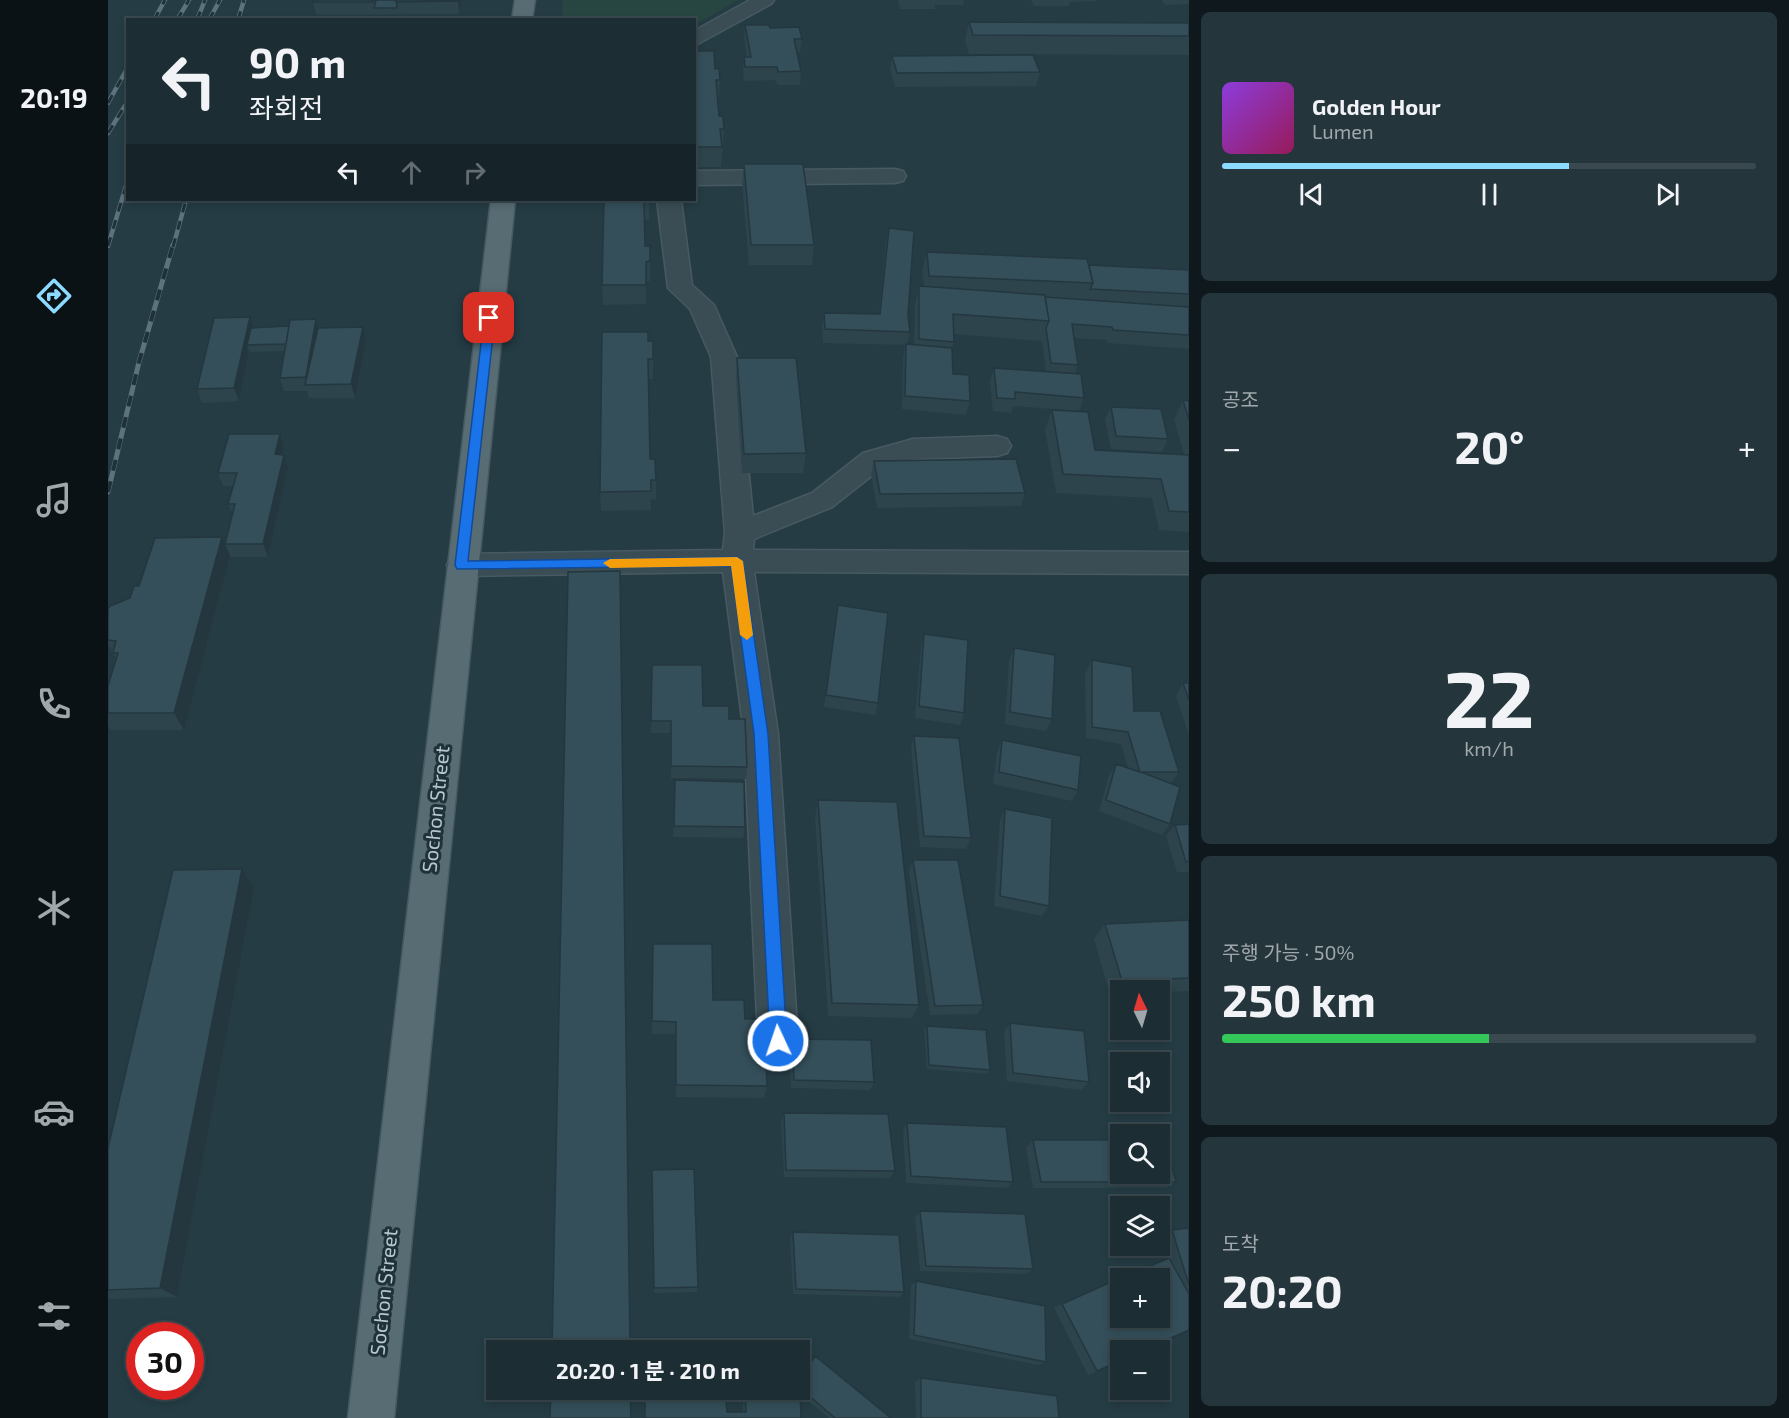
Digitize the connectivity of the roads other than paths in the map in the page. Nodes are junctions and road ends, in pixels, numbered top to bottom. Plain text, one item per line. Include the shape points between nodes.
1 (525, 0) edge
2 (764, 0) edge
3 (522, 18) edge
4 (696, 39) edge
5 (895, 176) dead end
6 (696, 178) edge
7 (502, 201) edge
8 (669, 201) edge
9 (997, 446) dead end
10 (738, 547) junction
11 (1189, 563) edge
12 (462, 565) junction
13 (778, 1041) dead end
14 (371, 1418) edge

1 - 3 main road
2 - 4 street
5 - 6 street
7 - 12 main road, Sochon Street
8 - 10 street via 680,288 701,305 724,357
9 - 10 street via 913,449 873,460 822,500
10 - 11 street
10 - 12 street
10 - 13 street via 761,734
12 - 14 main road, Sochon Street

